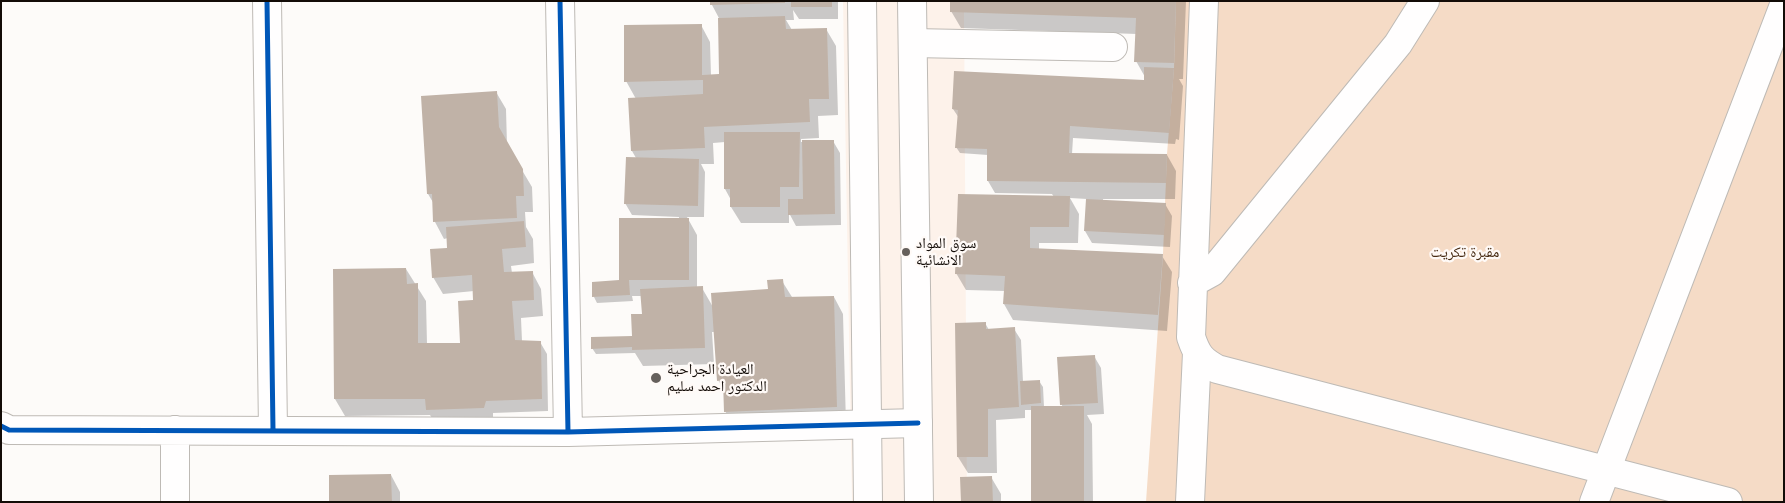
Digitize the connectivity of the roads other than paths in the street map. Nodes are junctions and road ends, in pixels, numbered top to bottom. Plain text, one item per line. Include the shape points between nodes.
1 (268, 1) edge
2 (560, 1) edge
3 (862, 1) edge
4 (912, 1) edge
5 (1204, 1) edge
6 (1424, 1) edge
7 (1784, 5) edge
8 (913, 43) junction
9 (1113, 47) dead end
10 (1192, 283) junction
11 (1196, 353) junction
12 (918, 423) junction
13 (868, 424) junction
14 (1, 426) edge
15 (175, 430) junction
16 (273, 430) junction
17 (568, 432) junction
18 (1606, 470) junction
19 (175, 502) edge
20 (868, 502) edge
21 (919, 502) edge
22 (1190, 502) edge
23 (1594, 502) edge
24 (1728, 502) edge

1 - 16 street
2 - 17 street
3 - 13 street
4 - 8 street
5 - 10 street
6 - 10 street via 1398,44 1212,272
7 - 18 street
8 - 9 street
8 - 12 street
10 - 11 street via 1191,337
11 - 18 street via 1217,369
11 - 22 street
12 - 13 street
12 - 21 street
13 - 17 street
13 - 20 street
14 - 15 street via 9,430
15 - 16 street
15 - 19 street
16 - 17 street
18 - 23 street
18 - 24 street

